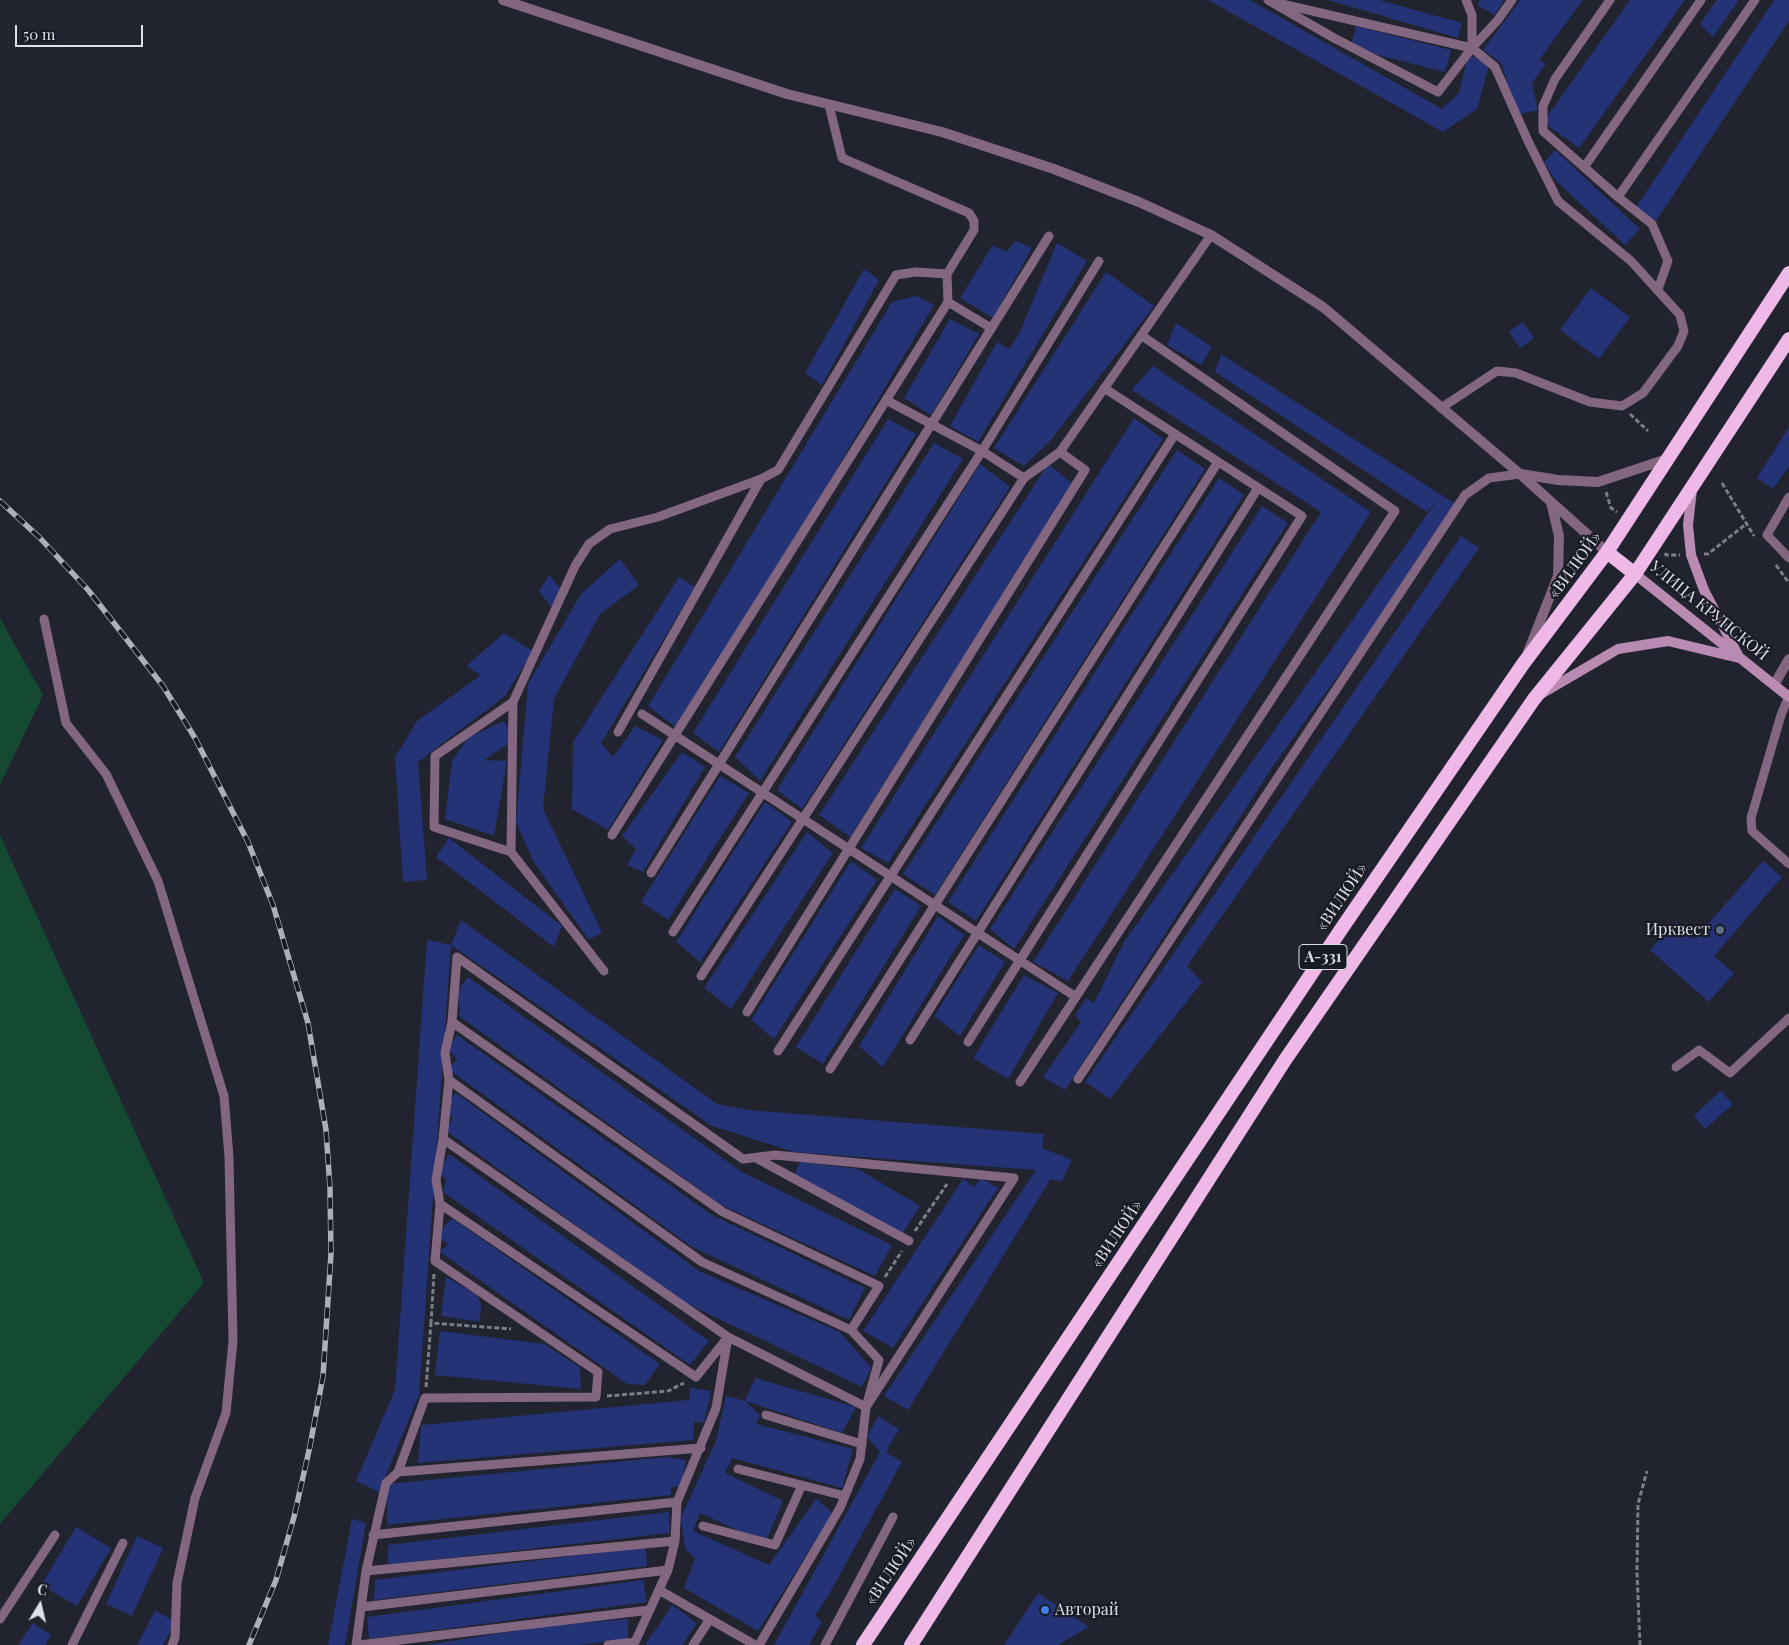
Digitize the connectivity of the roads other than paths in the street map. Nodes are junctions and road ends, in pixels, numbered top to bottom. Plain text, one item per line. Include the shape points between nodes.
1 (503, 0) edge
2 (1268, 0) edge
3 (1466, 0) edge
4 (1512, 0) edge
5 (1610, 0) edge
6 (1701, 0) edge
7 (1755, 0) edge
8 (1472, 48) junction
9 (829, 105) junction
10 (1585, 166) junction
11 (1618, 198) junction
12 (1211, 235) junction
13 (1049, 236) dead end
14 (1099, 262) dead end
15 (948, 274) junction
16 (1789, 274) edge
17 (1658, 289) junction
18 (948, 302) junction
19 (991, 328) junction
20 (1141, 335) junction
21 (1789, 339) edge
22 (1104, 388) junction
23 (886, 400) junction
24 (1441, 408) junction
25 (932, 424) junction
26 (1175, 434) junction
27 (982, 451) junction
28 (1060, 452) junction
29 (1671, 458) junction
30 (1218, 462) junction
31 (1520, 474) junction
32 (1024, 478) junction
33 (761, 479) junction
34 (1692, 486) junction
35 (1258, 488) junction
36 (1789, 497) edge
37 (1551, 502) junction
38 (1607, 552) junction
39 (1789, 558) edge
40 (1635, 574) junction
41 (44, 619) dead end
42 (1739, 658) junction
43 (1789, 660) edge
44 (1523, 664) junction
45 (1774, 685) junction
46 (1789, 697) edge
47 (1534, 699) junction
48 (513, 702) junction
49 (642, 714) dead end
50 (618, 732) dead end
51 (675, 735) junction
52 (719, 764) junction
53 (763, 792) junction
54 (803, 819) junction
55 (612, 835) dead end
56 (849, 849) junction
57 (511, 852) junction
58 (1789, 864) edge
59 (651, 873) dead end
60 (890, 876) junction
61 (934, 905) junction
62 (673, 932) dead end
63 (977, 933) junction
64 (1020, 961) junction
65 (604, 971) dead end
66 (702, 976) dead end
67 (1076, 997) junction
68 (747, 1012) dead end
69 (1789, 1018) edge
70 (452, 1022) junction
71 (910, 1040) dead end
72 (968, 1042) dead end
73 (778, 1051) dead end
74 (1676, 1067) dead end
75 (830, 1068) dead end
76 (1078, 1079) dead end
77 (449, 1080) junction
78 (1020, 1082) dead end
79 (443, 1139) junction
80 (755, 1157) junction
81 (440, 1204) junction
82 (909, 1241) dead end
83 (851, 1330) junction
84 (728, 1337) junction
85 (866, 1407) junction
86 (766, 1415) dead end
87 (862, 1444) junction
88 (701, 1448) junction
89 (738, 1469) dead end
90 (398, 1472) junction
91 (802, 1485) junction
92 (845, 1496) junction
93 (677, 1502) junction
94 (893, 1517) dead end
95 (703, 1526) dead end
96 (55, 1535) dead end
97 (373, 1535) junction
98 (675, 1541) junction
99 (123, 1543) dead end
100 (668, 1570) junction
101 (366, 1571) junction
102 (659, 1590) junction
103 (362, 1607) junction
104 (650, 1610) junction
105 (0, 1619) edge
106 (710, 1619) junction
107 (72, 1645) edge
108 (172, 1645) edge
109 (358, 1645) edge
110 (608, 1645) edge
111 (693, 1645) edge
112 (754, 1645) edge
113 (759, 1645) edge
114 (825, 1645) edge
115 (863, 1645) edge
116 (911, 1645) edge

1 - 9 street
2 - 8 lane
2 - 8 lane via 1438,92
3 - 8 lane via 1472,15
4 - 8 lane via 1498,21
5 - 10 lane via 1555,79 1543,106 1543,131
6 - 10 lane
7 - 11 lane
8 - 17 lane via 1495,67 1558,201 1631,261
9 - 12 street via 942,132 1054,169 1139,202
9 - 15 lane via 842,158 969,213 974,221 974,230
10 - 11 lane
11 - 17 lane via 1652,224 1668,261
12 - 20 lane
12 - 24 street via 1323,307
13 - 19 lane
14 - 27 lane
15 - 18 lane
15 - 33 lane via 916,272 896,275 778,470
16 - 29 highway, «ВИЛЮЙ» / А-331
17 - 24 lane via 1680,315 1684,331 1678,346 1643,393 1622,406 1590,402 1516,373 1498,371
18 - 19 lane
18 - 23 lane
19 - 25 lane
20 - 22 lane
20 - 67 lane via 1395,511
21 - 34 highway, А-331
22 - 26 lane
22 - 28 lane
23 - 25 lane
23 - 51 lane
24 - 31 street
25 - 27 lane
25 - 52 lane
26 - 30 lane
26 - 60 lane
27 - 32 lane
27 - 53 lane
28 - 32 lane
28 - 56 lane via 1085,470
29 - 31 street via 1598,482
29 - 38 highway, «ВИЛЮЙ» / А-331
30 - 35 lane
30 - 61 lane
31 - 37 street
31 - 76 lane via 1489,478 1465,495
32 - 54 lane
33 - 48 lane via 658,517 610,529 589,544 575,566
33 - 50 lane
34 - 40 highway, А-331
34 - 42 main road via 1688,525 1691,554 1704,590
35 - 63 lane
35 - 64 lane via 1302,516
36 - 39 lane via 1768,535
37 - 38 street
37 - 44 street via 1559,536 1558,576
38 - 40 highway, УЛИЦА КРУПСКОЙ
38 - 44 highway, «ВИЛЮЙ» / А-331
40 - 42 main road, УЛИЦА КРУПСКОЙ
40 - 47 highway, А-331
41 - 108 lane via 66,723 106,774 158,880 224,1096 229,1158 233,1341 226,1413 195,1498 178,1583
42 - 45 main road, УЛИЦА КРУПСКОЙ
42 - 47 main road via 1668,641 1618,648
43 - 45 street
44 - 115 highway, «ВИЛЮЙ» / А-331 via 1336,936
45 - 46 main road, УЛИЦА КРУПСКОЙ
46 - 58 lane via 1751,818 1752,831
47 - 116 highway, А-331 via 1285,1060
48 - 57 lane
48 - 57 lane via 435,756 434,800 434,827
49 - 51 lane
51 - 52 lane
51 - 55 lane
52 - 53 lane
52 - 59 lane
53 - 54 lane
53 - 62 lane
54 - 56 lane
54 - 66 lane
56 - 60 lane
56 - 68 lane
57 - 65 lane
60 - 61 lane
60 - 73 lane
61 - 63 lane
61 - 75 lane
63 - 64 lane
63 - 71 lane
64 - 67 lane
64 - 72 lane
67 - 78 lane
69 - 74 lane via 1730,1073 1699,1050
70 - 77 lane via 445,1053
70 - 80 lane via 457,957 743,1159
70 - 83 lane via 723,1212 879,1286
77 - 79 lane
77 - 83 lane via 702,1262
79 - 81 lane via 436,1180
79 - 84 lane
80 - 82 lane
80 - 85 lane via 775,1155 1014,1178
81 - 84 lane via 696,1377
81 - 90 lane via 435,1261 598,1372 596,1396 425,1398
83 - 85 lane via 879,1360
84 - 85 lane
84 - 88 lane via 716,1408
85 - 87 lane
86 - 87 lane
87 - 92 lane via 860,1459
88 - 90 lane
88 - 93 lane
89 - 91 lane
90 - 97 lane via 386,1483
91 - 92 lane
91 - 95 lane via 775,1545
92 - 113 lane
93 - 97 lane
93 - 98 lane
94 - 114 lane
96 - 105 lane
97 - 101 lane
98 - 100 lane
98 - 101 lane
99 - 107 lane
100 - 102 lane
100 - 103 lane
101 - 103 lane
102 - 104 lane
102 - 106 lane
103 - 109 lane
104 - 109 lane
104 - 110 lane via 635,1642
106 - 111 lane
106 - 112 lane

